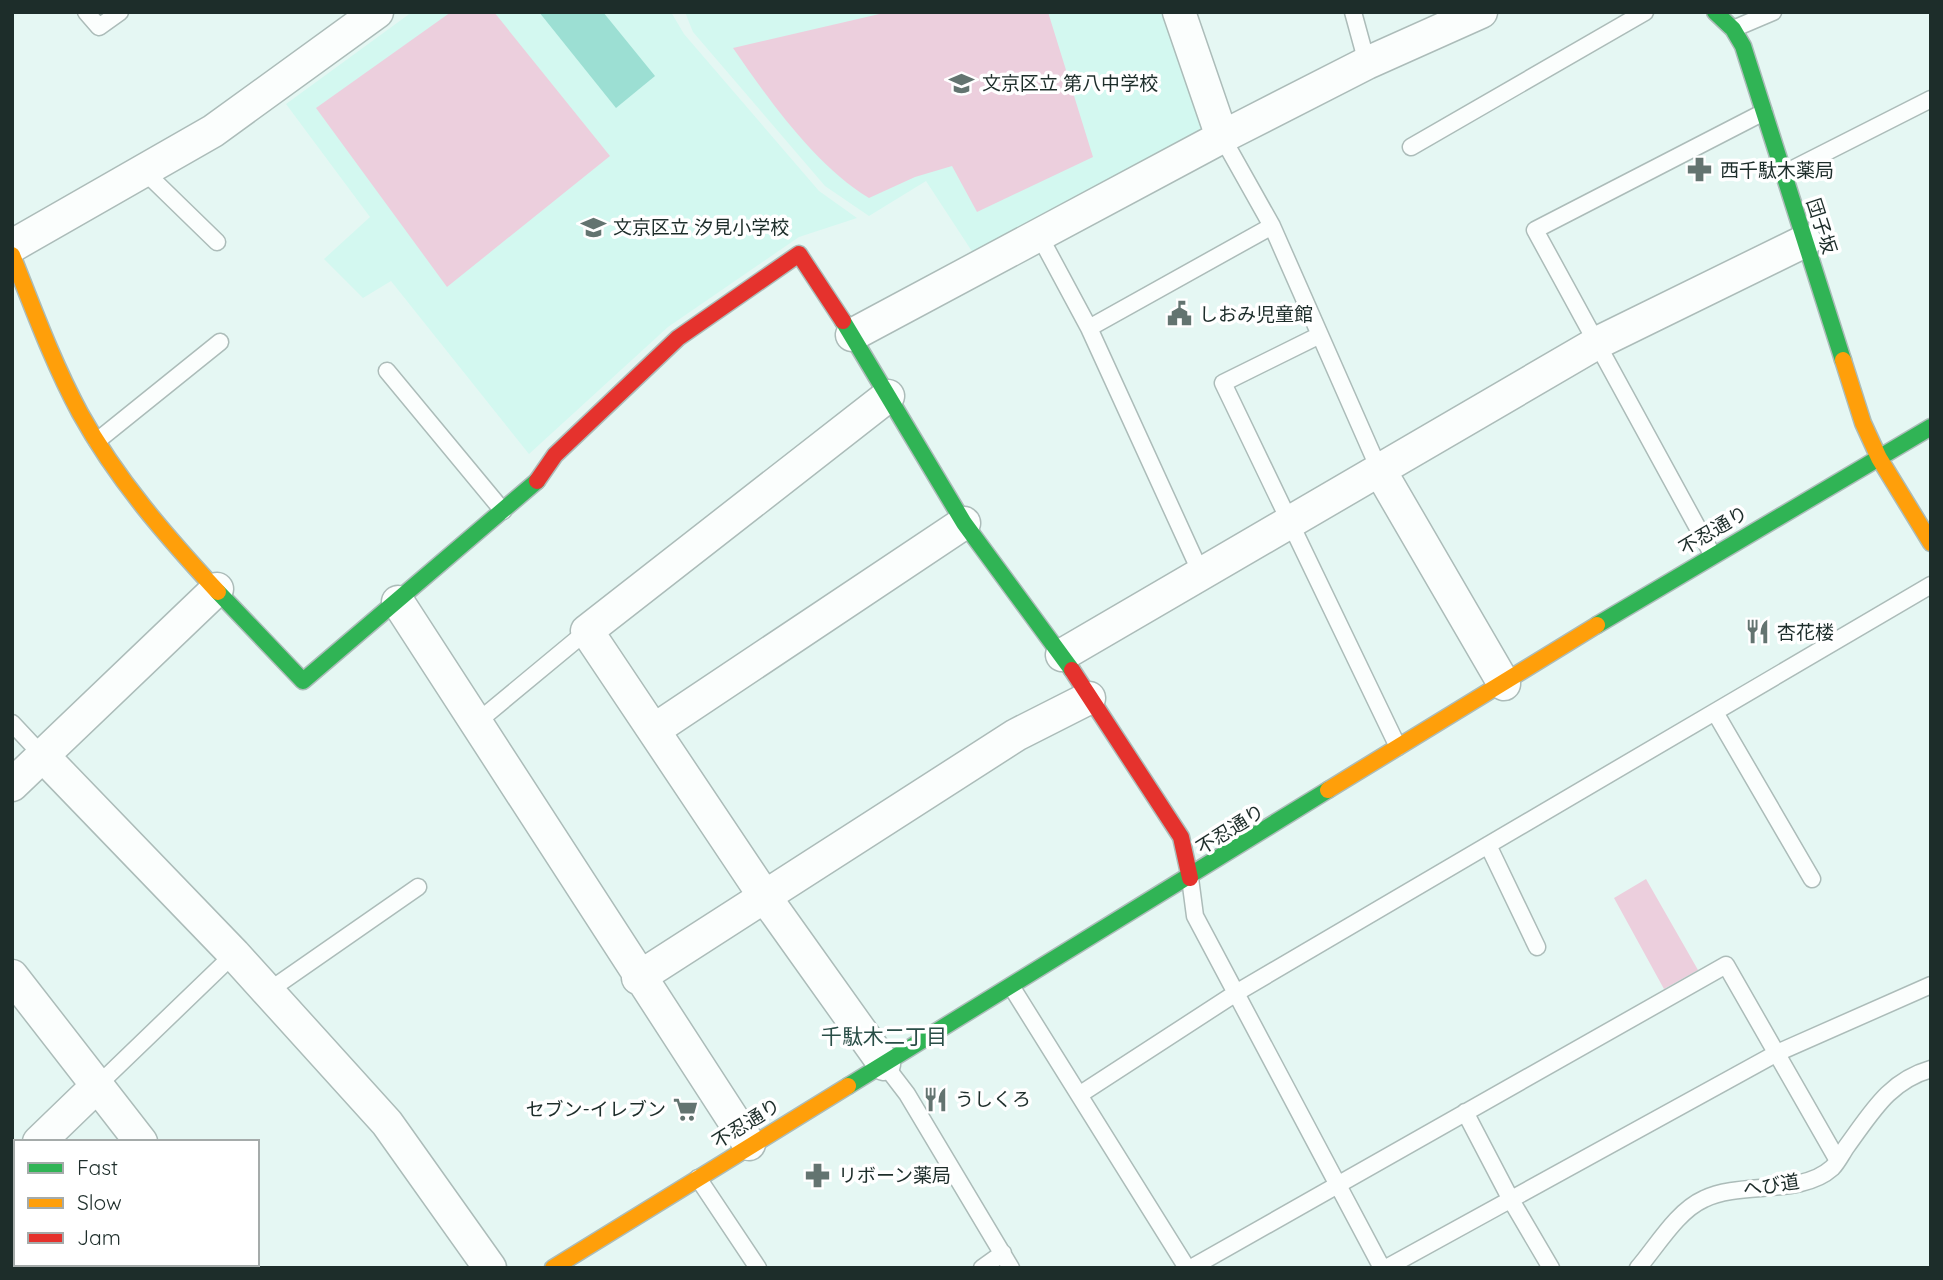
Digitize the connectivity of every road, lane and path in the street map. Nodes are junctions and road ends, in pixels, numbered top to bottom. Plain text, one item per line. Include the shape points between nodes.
1 (86, 12) edge
2 (120, 12) edge
3 (377, 12) edge
4 (1179, 12) edge
5 (1353, 12) edge
6 (1481, 12) edge
7 (1645, 12) edge
8 (1715, 12) edge
9 (1773, 12) edge
10 (1733, 29) junction
11 (1367, 63) junction
12 (1931, 100) edge
13 (1764, 112) junction
14 (1222, 137) junction
15 (1411, 148) dead end
16 (144, 170) junction
17 (1782, 174) junction
18 (1272, 226) junction
19 (1039, 235) junction
20 (1805, 241) junction
21 (217, 242) dead end
22 (12, 246) edge
23 (12, 256) edge
24 (1089, 328) junction
25 (852, 335) junction
26 (1320, 335) junction
27 (220, 342) dead end
28 (1597, 343) junction
29 (387, 371) dead end
30 (888, 396) junction
31 (1931, 427) edge
32 (97, 441) junction
33 (1880, 458) junction
34 (1379, 468) junction
35 (503, 511) junction
36 (1289, 520) junction
37 (964, 523) junction
38 (1931, 544) edge
39 (1712, 554) junction
40 (1200, 572) junction
41 (1931, 585) edge
42 (217, 589) junction
43 (398, 602) junction
44 (587, 631) junction
45 (1062, 655) junction
46 (1504, 684) junction
47 (1089, 698) junction
48 (1716, 714) junction
49 (12, 723) edge
50 (476, 723) junction
51 (654, 730) junction
52 (1399, 749) junction
53 (41, 755) junction
54 (12, 785) edge
55 (1488, 845) junction
56 (1191, 878) junction
57 (1812, 879) dead end
58 (418, 887) dead end
59 (765, 897) junction
60 (1538, 947) dead end
61 (234, 954) junction
62 (12, 976) edge
63 (638, 978) junction
64 (1931, 985) edge
65 (1011, 986) junction
66 (267, 992) junction
67 (1236, 993) junction
68 (1777, 1053) junction
69 (884, 1064) junction
70 (1931, 1069) edge
71 (99, 1085) junction
72 (1079, 1095) junction
73 (1465, 1112) junction
74 (40, 1140) edge
75 (140, 1140) edge
76 (749, 1144) junction
77 (1837, 1159) junction
78 (698, 1178) junction
79 (1339, 1184) junction
80 (1511, 1200) junction
81 (1003, 1253) junction
82 (490, 1268) edge
83 (553, 1268) edge
84 (758, 1268) edge
85 (982, 1268) edge
86 (1011, 1268) edge
87 (1189, 1268) edge
88 (1384, 1268) edge
89 (1551, 1268) edge
90 (1638, 1268) edge

1 - 2 lane via 99,27
3 - 16 street via 213,131
4 - 14 street
5 - 11 lane
6 - 11 street
7 - 15 lane
8 - 10 main road, 団子坂
9 - 10 lane
10 - 13 main road, 団子坂 via 1744,46
11 - 14 street
12 - 17 lane
13 - 17 main road, 団子坂
13 - 28 lane via 1535,230
14 - 18 lane
14 - 19 street
16 - 21 lane
16 - 22 street
17 - 20 main road, 団子坂
18 - 24 lane
18 - 26 lane
19 - 24 lane
19 - 25 street
20 - 28 street
20 - 33 main road, 団子坂 via 1863,423
23 - 32 main road via 59,372
24 - 40 lane
25 - 30 main road
25 - 35 main road via 799,254 678,338
26 - 34 lane
26 - 36 lane via 1223,383
27 - 32 lane
28 - 34 street
28 - 39 lane
29 - 35 lane
30 - 37 main road
30 - 44 street
31 - 33 main road, 不忍通り
32 - 42 main road via 172,542
33 - 38 main road, 団子坂
33 - 39 main road, 不忍通り
34 - 36 street
34 - 46 street
35 - 43 main road
36 - 40 street
36 - 52 lane
37 - 45 main road
37 - 51 street
39 - 46 main road, 不忍通り
40 - 45 street
41 - 48 lane
42 - 43 main road via 303,681
42 - 53 street
43 - 50 street
44 - 50 lane
44 - 51 street
45 - 47 main road
46 - 52 main road, 不忍通り
47 - 56 main road via 1181,837
47 - 59 street via 1016,735
48 - 55 lane
48 - 57 lane
49 - 53 lane
50 - 63 street
51 - 59 street
52 - 56 main road, 不忍通り
53 - 54 street
53 - 61 street
55 - 60 lane
55 - 67 lane
56 - 65 main road, 不忍通り
56 - 67 lane via 1195,916
58 - 66 lane
59 - 63 street
59 - 69 street
61 - 66 street
61 - 71 lane
62 - 71 street
63 - 76 street
64 - 68 lane
65 - 69 main road, 不忍通り
65 - 72 lane
66 - 82 street via 387,1123
67 - 72 lane
67 - 79 lane
68 - 73 lane via 1726,965
68 - 77 lane
68 - 80 lane
69 - 76 main road, 不忍通り
69 - 81 lane
70 - 77 lane, へび道 via 1907,1076 1891,1090
71 - 74 street
71 - 75 street
72 - 87 lane
73 - 79 lane
73 - 80 lane
76 - 78 main road, 不忍通り
77 - 90 lane, へび道 via 1819,1175 1790,1185 1746,1188 1701,1200
78 - 83 main road, 不忍通り
78 - 84 lane
79 - 87 lane
79 - 88 lane
80 - 88 lane
80 - 89 lane
81 - 85 lane
81 - 86 lane

